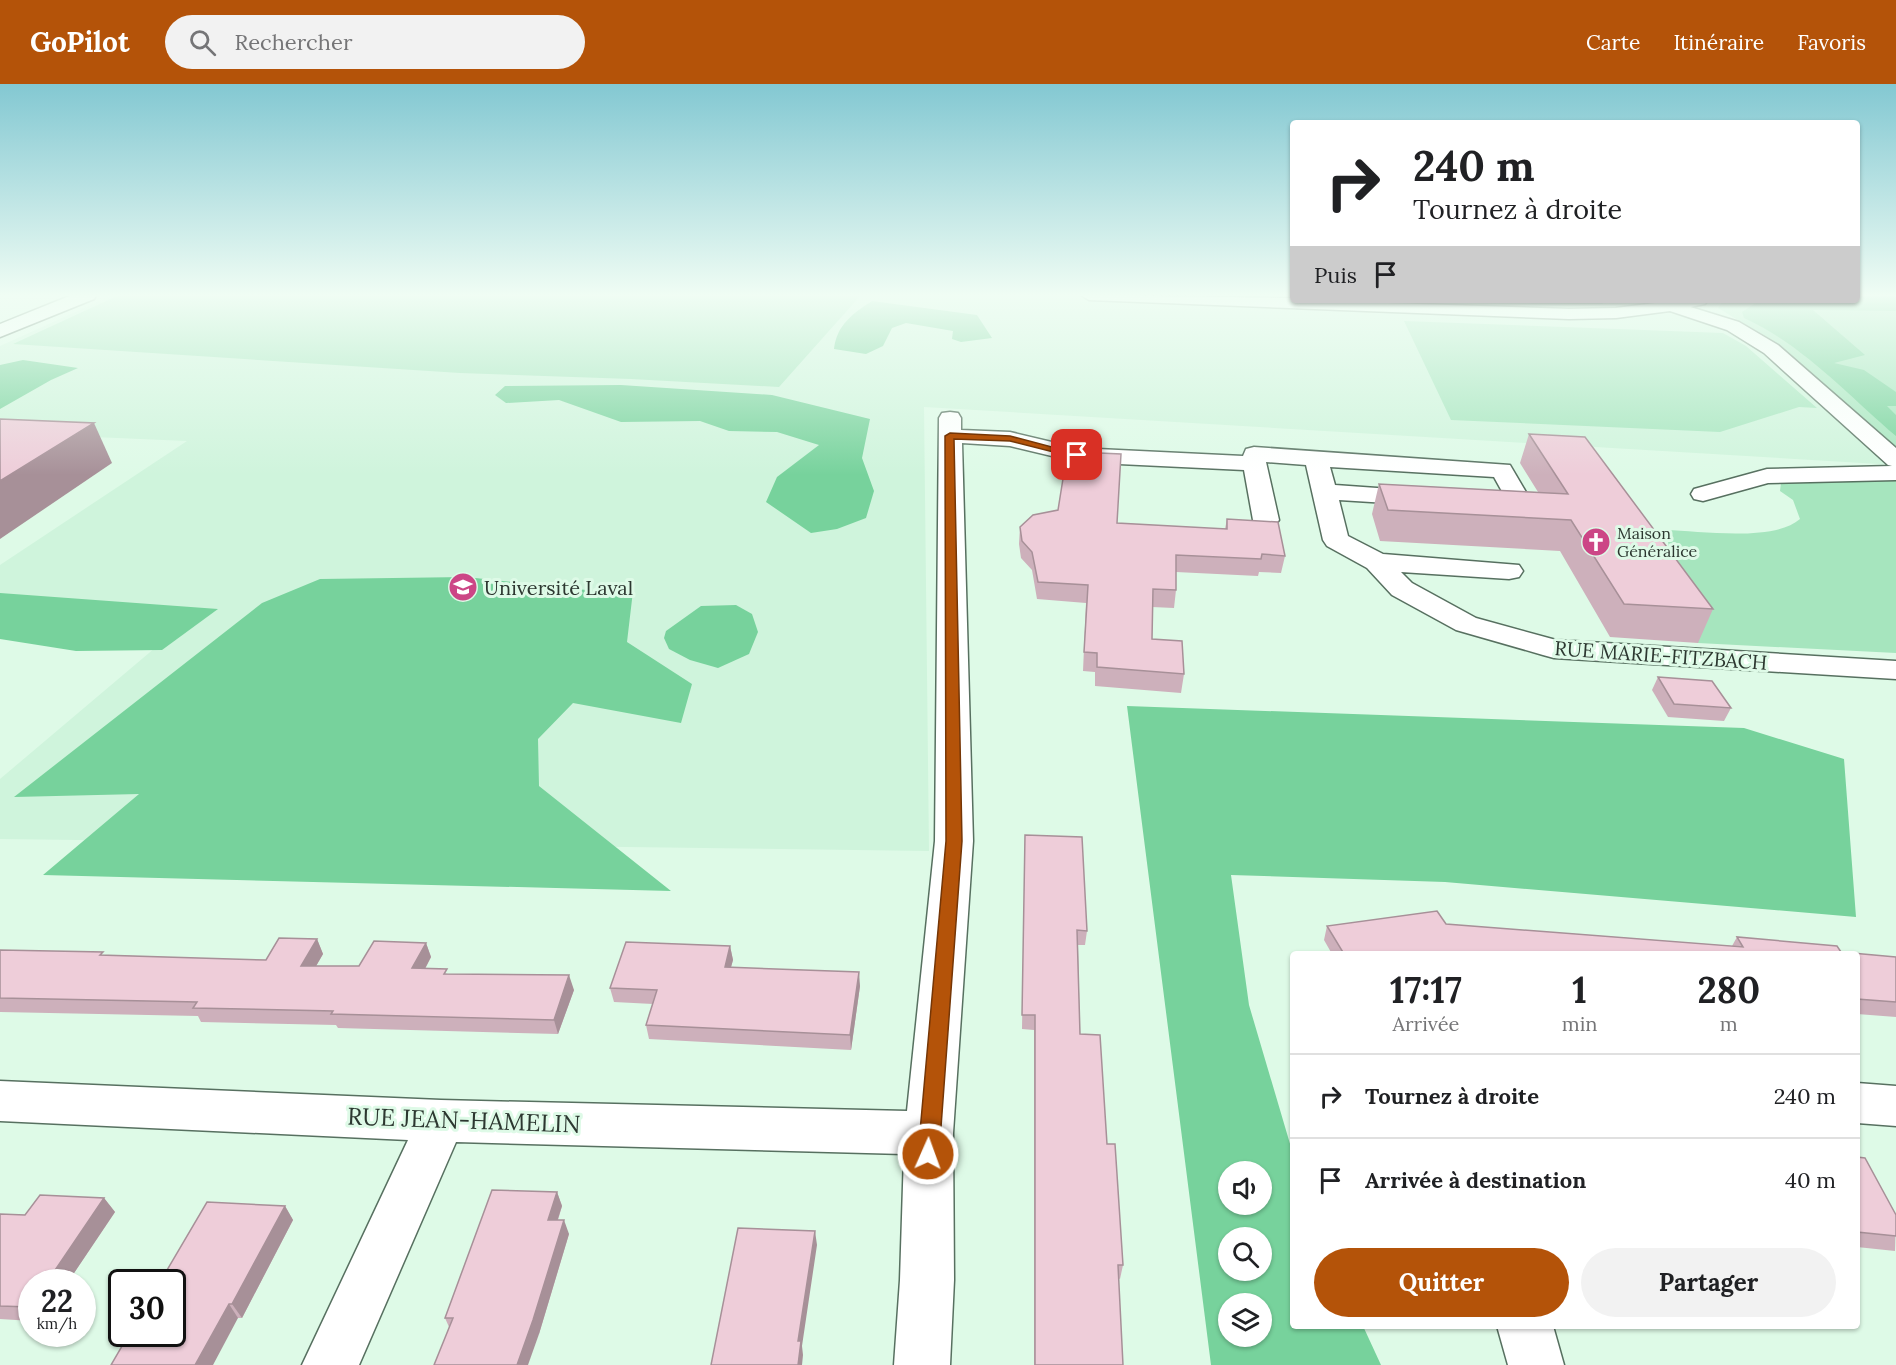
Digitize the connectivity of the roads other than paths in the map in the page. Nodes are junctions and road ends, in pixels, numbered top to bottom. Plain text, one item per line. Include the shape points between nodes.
1 (1778, 355) edge
2 (1254, 450) junction
3 (1316, 459) junction
4 (1896, 460) edge
5 (1896, 473) edge
6 (1325, 492) junction
7 (1702, 494) dead end
8 (1440, 499) edge
9 (1475, 501) edge
10 (1266, 520) edge
11 (1377, 562) junction
12 (1509, 572) dead end
13 (1896, 670) edge
14 (0, 1101) edge
15 (1860, 1103) edge
16 (1896, 1106) edge
17 (441, 1121) junction
18 (929, 1132) junction
19 (1526, 1329) edge
20 (330, 1365) edge
21 (922, 1365) edge
22 (1536, 1365) edge

1 - 4 main road
2 - 3 main road
2 - 10 main road
2 - 18 main road via 1077,455 950,427 954,841
3 - 6 main road
3 - 9 main road via 1502,470 1521,504
5 - 7 main road via 1767,476
6 - 8 main road
6 - 11 main road via 1336,540
11 - 12 main road
11 - 13 main road, RUE MARIE-FITZBACH via 1402,589 1466,624 1554,649
14 - 17 main road, RUE JEAN-HAMELIN
15 - 16 main road
17 - 18 main road, RUE JEAN-HAMELIN
17 - 20 main road
18 - 21 main road
19 - 22 main road

